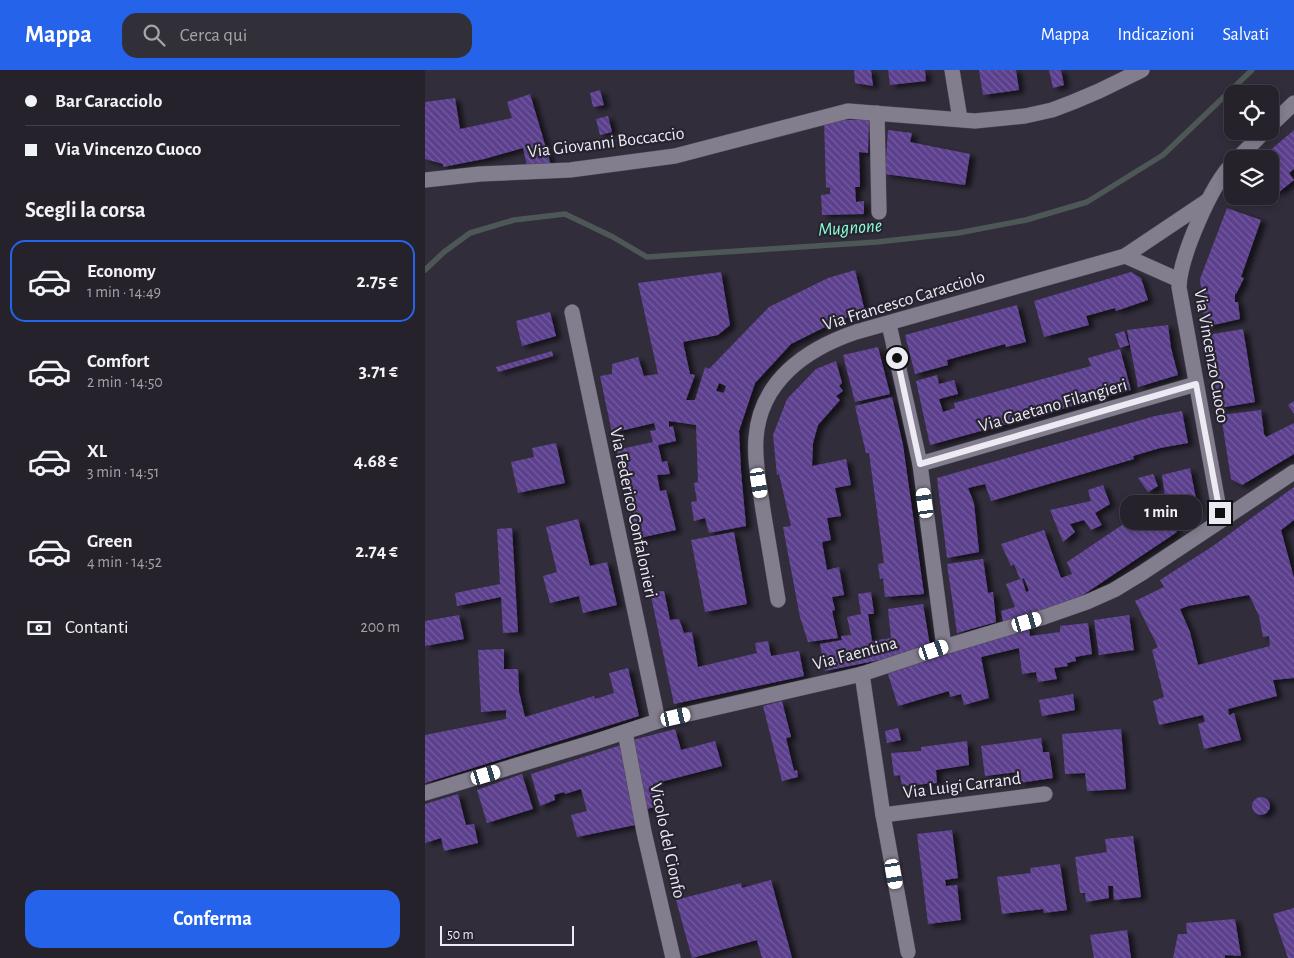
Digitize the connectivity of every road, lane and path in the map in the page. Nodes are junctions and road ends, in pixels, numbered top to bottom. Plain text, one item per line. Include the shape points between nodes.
1 (952, 70) edge
2 (1142, 70) edge
3 (1294, 103) edge
4 (877, 113) junction
5 (1279, 117) edge
6 (960, 119) junction
7 (1256, 140) edge
8 (1246, 150) edge
9 (1224, 173) edge
10 (426, 179) edge
11 (1207, 201) junction
12 (879, 212) dead end
13 (1125, 256) junction
14 (1179, 280) junction
15 (572, 312) dead end
16 (889, 324) junction
17 (1196, 384) junction
18 (920, 464) junction
19 (1294, 472) edge
20 (1221, 520) junction
21 (778, 600) dead end
22 (944, 646) junction
23 (862, 674) junction
24 (658, 721) junction
25 (625, 732) junction
26 (425, 793) edge
27 (1045, 794) dead end
28 (883, 815) junction
29 (908, 952) dead end
30 (673, 958) edge

1 - 6 street
2 - 6 street, Via Giovanni Boccaccio via 1045,112 975,121
3 - 5 street
4 - 6 street, Via Giovanni Boccaccio
4 - 10 street, Via Giovanni Boccaccio via 848,111 675,156 570,170
4 - 12 street
7 - 8 street
9 - 11 street, Via Francesco Caracciolo
11 - 13 street, Via Francesco Caracciolo
11 - 14 street, Via Vincenzo Cuoco
13 - 14 street
13 - 16 street, Via Francesco Caracciolo
14 - 17 street, Via Vincenzo Cuoco
15 - 24 street, Via Federico Confalonieri
16 - 18 street
16 - 21 street, Via Francesco Caracciolo via 843,336 804,356 779,382 758,419 757,462
17 - 18 street, Via Gaetano Filangieri
17 - 20 street, Via Vincenzo Cuoco
18 - 22 street
19 - 20 street, Via Faentina
20 - 22 street, Via Faentina via 1108,594 1044,617
22 - 23 street, Via Faentina
23 - 24 street, Via Faentina
23 - 28 street, Via Luigi Carrand
24 - 25 street, Via Faentina
25 - 26 street, Via Faentina
25 - 30 street, Vicolo del Cionfo
27 - 28 street, Via Luigi Carrand
28 - 29 street, Via Luigi Carrand

